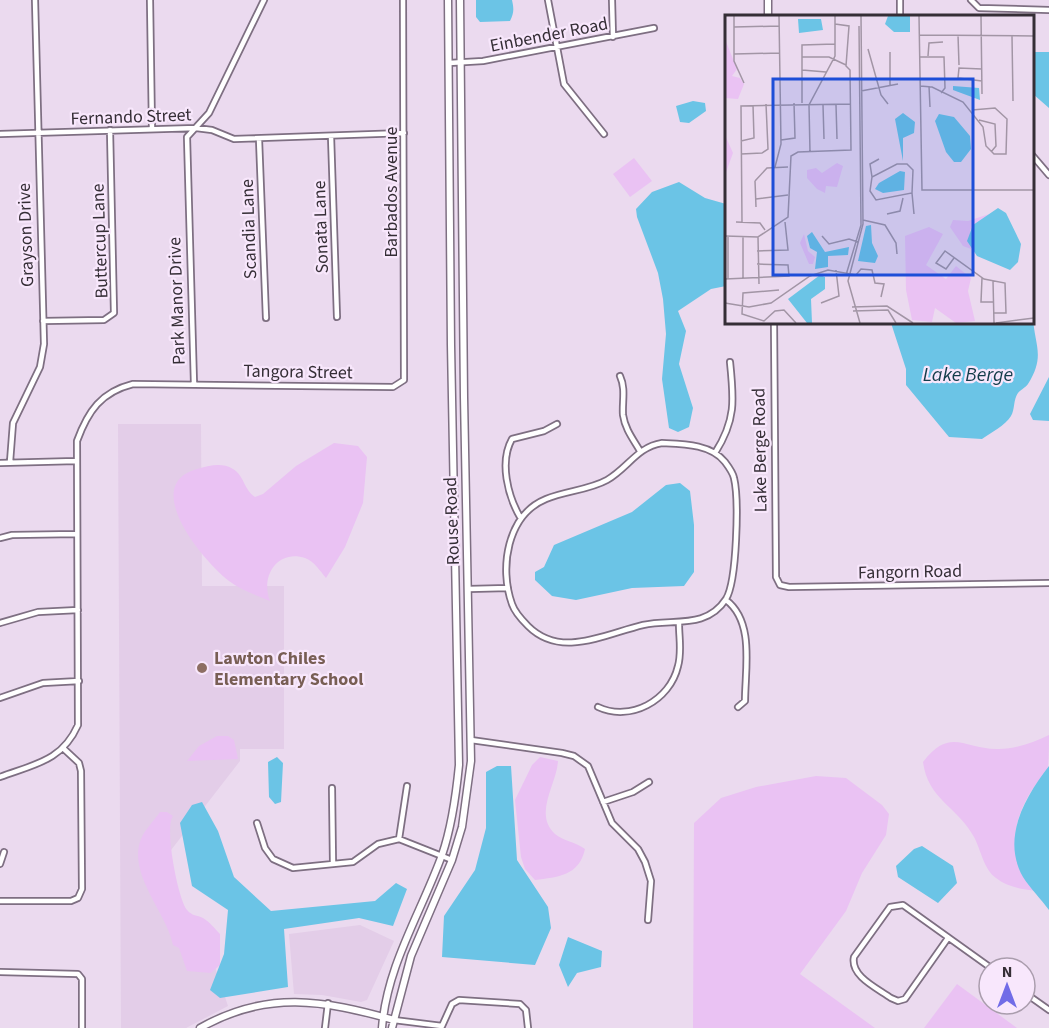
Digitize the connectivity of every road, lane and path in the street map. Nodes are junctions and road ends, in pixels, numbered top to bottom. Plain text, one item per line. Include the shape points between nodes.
1 (35, 0) edge
2 (150, 0) edge
3 (264, 0) edge
4 (403, 0) edge
5 (448, 0) edge
6 (460, 0) edge
7 (548, 0) edge
8 (612, 0) edge
9 (971, 0) edge
10 (1049, 10) edge
11 (654, 28) dead end
12 (613, 37) junction
13 (556, 47) junction
14 (449, 63) junction
15 (461, 63) junction
16 (196, 128) junction
17 (152, 129) junction
18 (111, 130) junction
19 (37, 133) junction
20 (404, 133) junction
21 (0, 134) edge
22 (604, 134) dead end
23 (332, 136) junction
24 (259, 139) junction
25 (1034, 157) edge
26 (1049, 175) edge
27 (337, 317) dead end
28 (266, 318) dead end
29 (43, 321) junction
30 (774, 324) edge
31 (730, 362) dead end
32 (620, 376) dead end
33 (401, 383) joint
34 (194, 384) junction
35 (557, 424) dead end
36 (639, 451) junction
37 (715, 453) junction
38 (76, 460) junction
39 (10, 462) junction
40 (0, 463) edge
41 (520, 517) junction
42 (77, 534) junction
43 (0, 538) edge
44 (776, 577) joint
45 (1049, 583) edge
46 (508, 588) junction
47 (469, 589) junction
48 (726, 600) junction
49 (78, 610) junction
50 (0, 622) edge
51 (679, 624) junction
52 (79, 681) junction
53 (0, 698) edge
54 (598, 707) dead end
55 (738, 707) dead end
56 (471, 740) junction
57 (64, 749) junction
58 (0, 777) edge
59 (649, 782) dead end
60 (407, 786) dead end
61 (332, 788) dead end
62 (603, 802) junction
63 (257, 823) dead end
64 (399, 839) junction
65 (4, 852) dead end
66 (441, 856) junction
67 (452, 860) junction
68 (0, 864) edge
69 (333, 864) junction
70 (0, 901) edge
71 (648, 920) dead end
72 (948, 938) junction
73 (977, 958) edge
74 (0, 972) edge
75 (328, 1003) junction
76 (383, 1017) junction
77 (394, 1020) junction
78 (442, 1027) edge
79 (82, 1028) edge
80 (200, 1028) edge
81 (325, 1028) edge
82 (382, 1028) edge
83 (392, 1028) edge
84 (528, 1028) edge

1 - 19 street, Grayson Drive
2 - 17 street
3 - 16 street, Park Manor Drive via 209,112
4 - 20 street, Barbados Avenue
5 - 14 street, Rouse Road
6 - 15 street, Rouse Road
7 - 13 street
8 - 12 street
9 - 10 street via 979,8
11 - 12 street, Einbender Road
12 - 13 street, Einbender Road
13 - 15 street, Einbender Road
13 - 22 street via 564,84
14 - 15 street, Einbender Road
14 - 66 street, Rouse Road via 459,765 454,812
15 - 47 street, Rouse Road
16 - 17 street, Fernando Street
16 - 24 street, Fernando Street via 212,130 227,138
16 - 34 street, Park Manor Drive via 186,143
17 - 18 street, Fernando Street
18 - 19 street, Fernando Street
18 - 29 street, Buttercup Lane via 114,314 104,320
19 - 21 street, Fernando Street
19 - 29 street, Grayson Drive
20 - 23 street, Fernando Street
20 - 33 street, Barbados Avenue via 406,376
23 - 24 street, Fernando Street
23 - 27 street, Sonata Lane
24 - 28 street, Scandia Lane
25 - 26 street via 1045,165
29 - 39 street, Grayson Drive via 40,367 13,423
30 - 44 street, Lake Berge Road
31 - 37 street via 734,406 729,431
32 - 36 street via 624,384 626,429
33 - 34 street, Tangora Street via 393,387
34 - 38 street, Park Manor Drive via 133,384 105,395 85,419 77,441
35 - 41 street via 512,439 507,448 508,493
36 - 37 street via 662,443 700,446
36 - 41 street via 605,481 545,499
37 - 48 street via 734,477 735,576
38 - 39 street
38 - 42 street, Park Manor Drive
39 - 40 street
41 - 46 street via 508,552
42 - 43 street
42 - 49 street, Park Manor Drive
44 - 45 street, Fangorn Road via 780,585 789,587
46 - 47 street
46 - 51 street via 513,607 522,620 537,635 553,642 596,639 645,624
47 - 56 street, Rouse Road
48 - 51 street via 708,615
48 - 55 street via 742,620 745,642 745,701
49 - 50 street via 38,612
49 - 52 street, Park Manor Drive
51 - 54 street via 678,669 663,695 630,712 611,713
52 - 53 street via 44,684
52 - 57 street, Park Manor Drive via 78,725
56 - 62 street via 574,756 588,766
56 - 67 street, Rouse Road via 468,793
57 - 58 street via 52,758
57 - 70 street via 79,763 81,771 82,889 78,898 71,901
59 - 62 street
60 - 64 street
61 - 69 street
62 - 71 street via 612,823 638,849 645,862 651,881
63 - 69 street via 265,848 284,865 293,868
64 - 66 street
64 - 69 street via 378,844 353,862
65 - 68 street
66 - 67 street
66 - 76 street, Rouse Road via 396,962
67 - 77 street, Rouse Road via 411,956
72 - 72 street via 896,904 890,907 852,964 855,972 898,1001 905,999
72 - 73 street
74 - 79 street via 78,974 82,979
75 - 76 street
75 - 80 street via 288,1001 251,1006
75 - 81 street
76 - 77 street
76 - 82 street, Rouse Road
77 - 78 street
77 - 83 street, Rouse Road
78 - 84 street via 452,1004 459,1000 520,1004 526,1010

